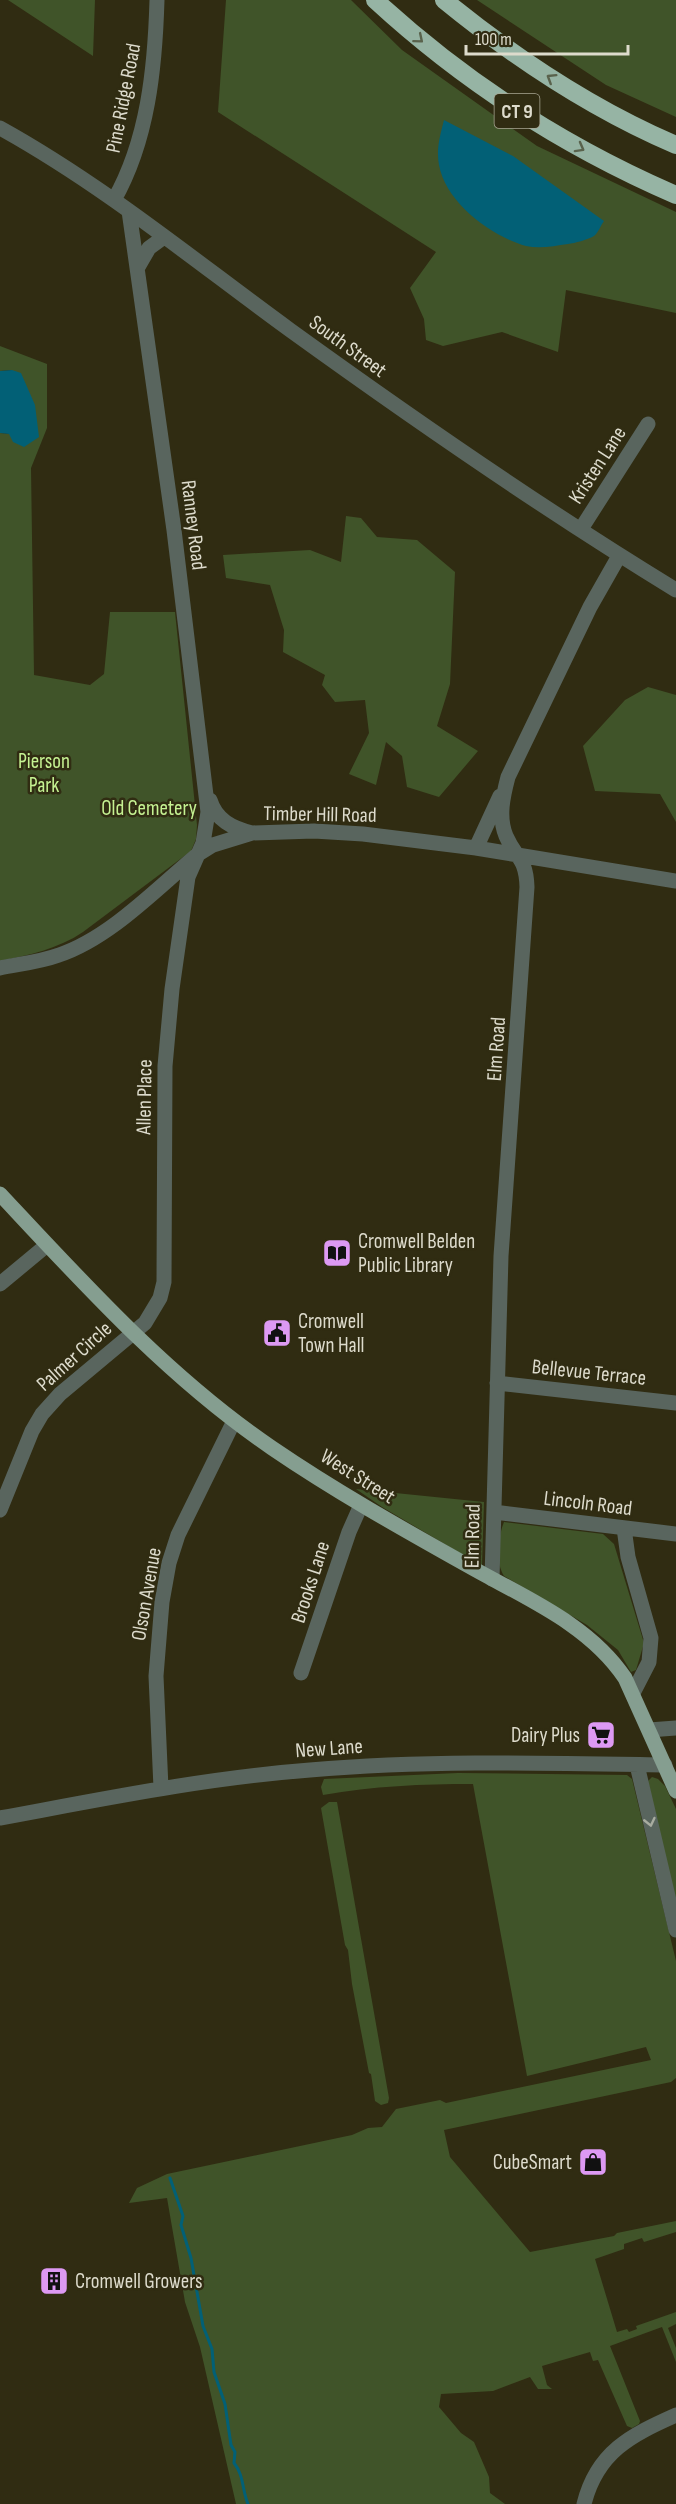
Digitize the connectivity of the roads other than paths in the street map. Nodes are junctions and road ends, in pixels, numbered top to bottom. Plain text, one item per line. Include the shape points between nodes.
1 (157, 0) edge
2 (375, 0) edge
3 (444, 0) edge
4 (0, 128) edge
5 (676, 145) edge
6 (676, 195) edge
7 (114, 200) junction
8 (129, 211) junction
9 (164, 237) junction
10 (138, 267) junction
11 (648, 424) dead end
12 (581, 529) junction
13 (619, 556) junction
14 (676, 590) edge
15 (508, 777) junction
16 (206, 789) junction
17 (252, 833) junction
18 (476, 848) junction
19 (519, 854) junction
20 (197, 855) junction
21 (676, 881) edge
22 (0, 968) edge
23 (0, 1194) edge
24 (47, 1245) junction
25 (0, 1284) edge
26 (132, 1332) junction
27 (497, 1383) junction
28 (676, 1403) edge
29 (234, 1421) junction
30 (361, 1505) junction
31 (0, 1510) edge
32 (494, 1512) junction
33 (624, 1528) junction
34 (676, 1534) edge
35 (492, 1579) junction
36 (302, 1673) dead end
37 (633, 1693) junction
38 (676, 1728) edge
39 (650, 1730) junction
40 (637, 1765) junction
41 (665, 1765) junction
42 (161, 1788) junction
43 (676, 1791) edge
44 (0, 1818) edge
45 (676, 1930) edge
46 (676, 2415) edge
47 (584, 2504) edge

1 - 7 street, Pine Ridge Road via 145,113 132,165
2 -> 6 highway, CT 9 via 431,49 513,109 602,160
5 -> 3 highway, CT 9 via 549,77
4 - 7 street, South Street
7 - 8 street, South Street
8 - 9 street, South Street
8 - 10 street, Ranney Road
9 - 10 street via 149,248
9 - 12 street, South Street via 406,414
10 - 16 street, Ranney Road
11 - 12 street, Kristen Lane
12 - 13 street, South Street
13 - 14 street, South Street
13 - 15 street, Elm Road via 590,607
15 - 18 street
15 - 19 street, Elm Road via 502,817 507,837
16 - 17 street, Ranney Road via 219,817
16 - 20 street, Ranney Road via 207,828
17 - 18 street, Timber Hill Road via 363,834
17 - 20 street, Timber Hill Road via 213,845
18 - 19 street, Timber Hill Road
19 - 21 street, Timber Hill Road
19 - 27 street, Elm Road via 527,875 526,907 501,1256
20 - 22 street, Timber Hill Road via 83,945 58,956
20 - 26 street, Allen Place via 184,898 168,1030 163,1291 150,1316
23 - 24 main road, West Street
24 - 25 street
24 - 26 main road, West Street
26 - 29 main road, West Street
26 - 31 street, Palmer Circle via 42,1414
27 - 28 street, Bellevue Terrace
27 - 32 street, Elm Road
29 - 30 main road, West Street
29 - 42 street, Olson Avenue via 178,1535 169,1563 156,1676
30 - 35 main road, West Street
30 - 36 street, Brooks Lane
32 - 33 street, Lincoln Road
32 - 35 street, Elm Road
33 - 34 street, Lincoln Road
33 - 37 street via 651,1638 648,1664
35 - 37 main road, West Street via 593,1641 616,1664
37 - 39 main road, West Street
38 - 39 street
39 - 41 main road, West Street
40 - 41 street, New Lane
40 - 42 street, New Lane via 367,1766
40 -> 45 street
41 - 43 main road, West Street
42 - 44 street, New Lane
46 - 47 street via 635,2434 611,2453 597,2472

